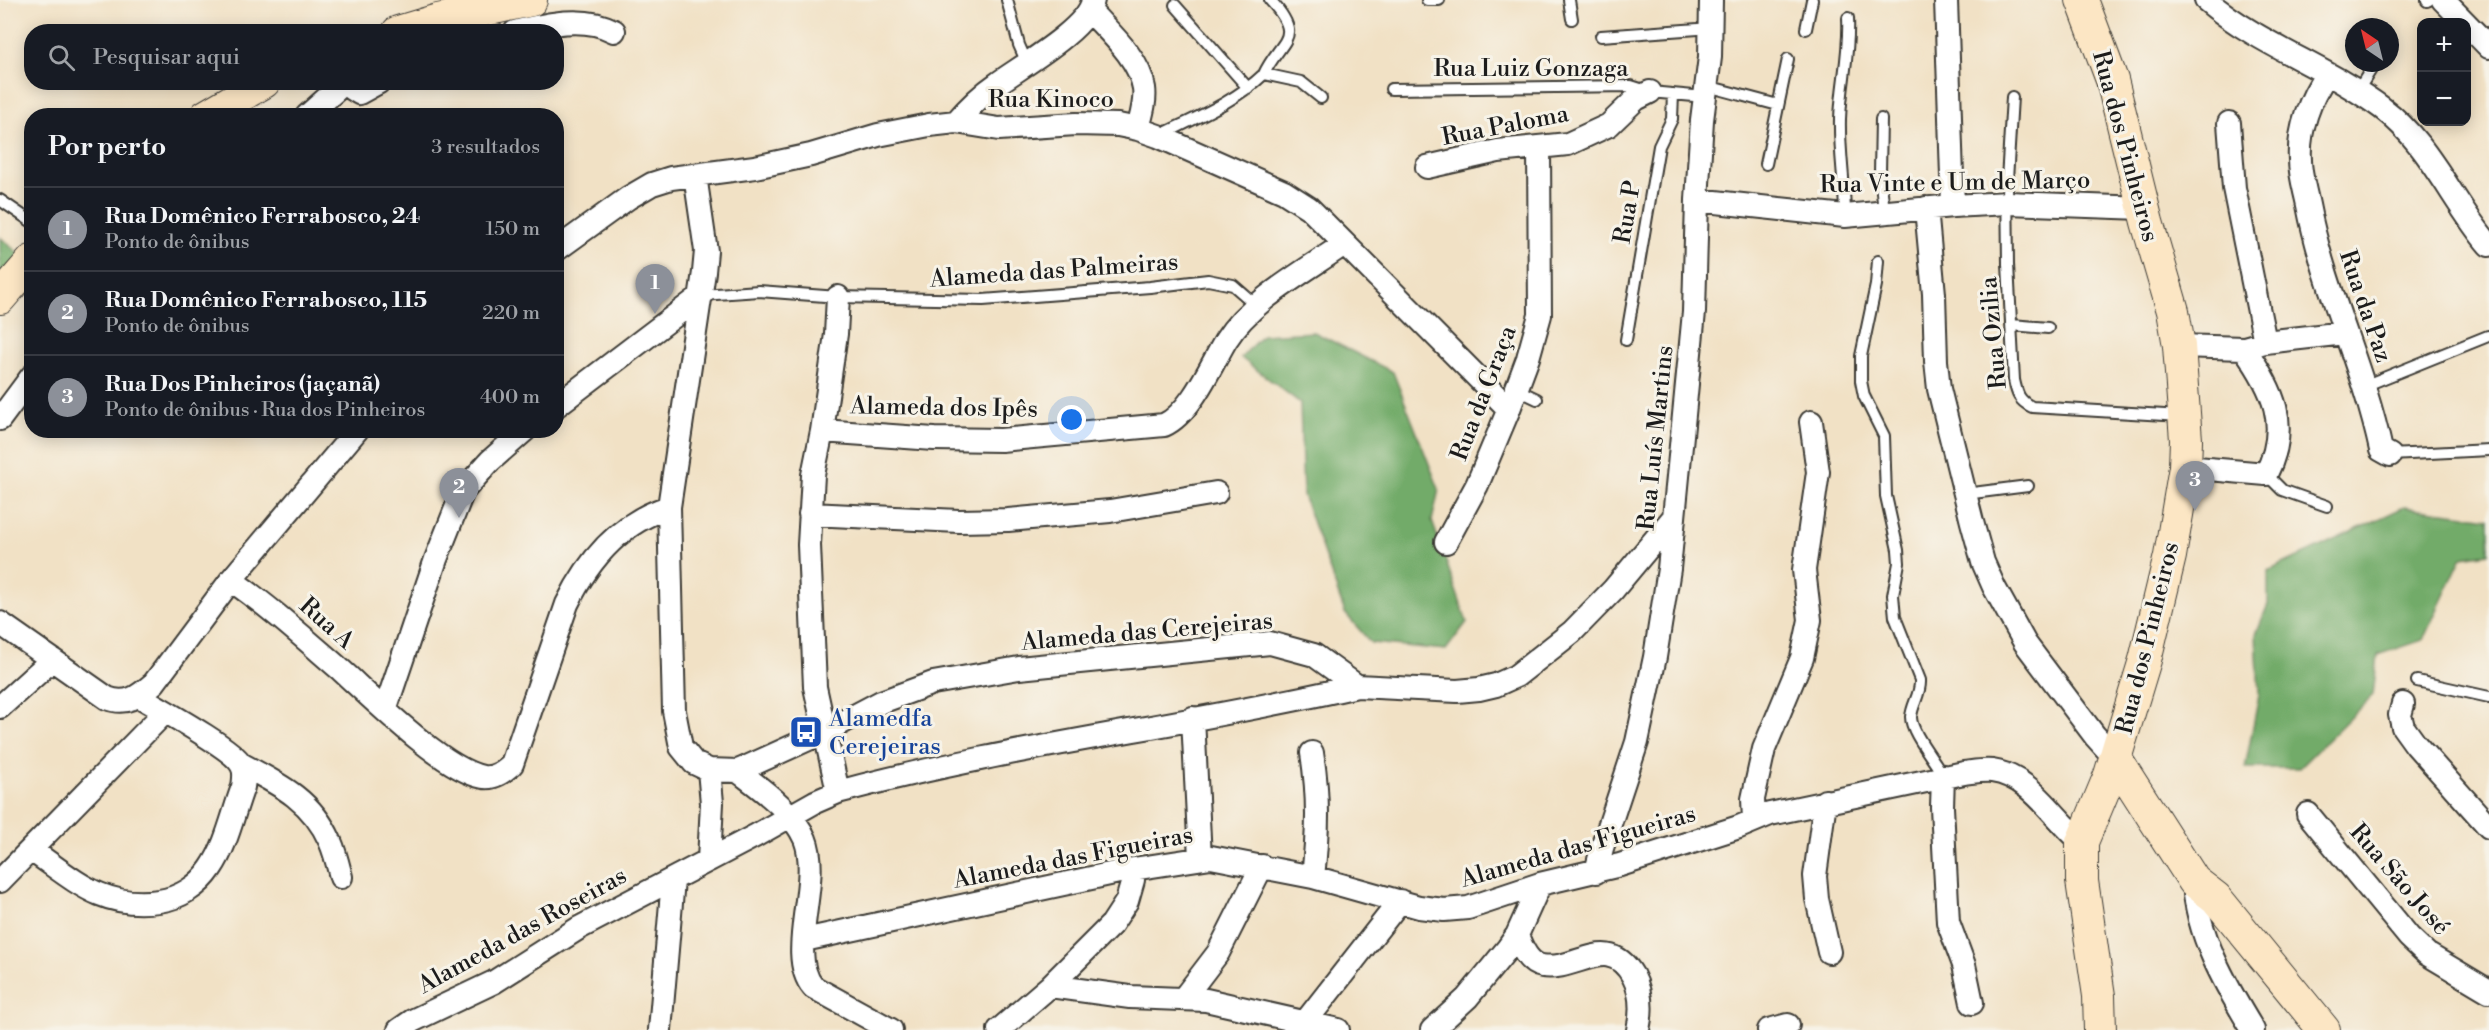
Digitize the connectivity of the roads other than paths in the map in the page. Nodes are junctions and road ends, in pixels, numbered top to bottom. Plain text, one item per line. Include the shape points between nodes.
1 (531, 0) edge
2 (1007, 0) edge
3 (1270, 0) edge
4 (1427, 0) edge
5 (1439, 0) edge
6 (1569, 0) edge
7 (1711, 0) edge
8 (1812, 0) edge
9 (1946, 0) edge
10 (2082, 0) edge
11 (2206, 0) edge
12 (2433, 0) edge
13 (1092, 5) edge
14 (1175, 5) dead end
15 (1848, 18) dead end
16 (1572, 19) dead end
17 (425, 24) edge
18 (564, 25) edge
19 (1712, 28) junction
20 (1806, 29) dead end
21 (614, 31) dead end
22 (1601, 36) dead end
23 (2489, 47) edge
24 (1788, 58) dead end
25 (1027, 63) junction
26 (2369, 72) edge
27 (1264, 74) junction
28 (2327, 74) junction
29 (1248, 88) junction
30 (1391, 89) dead end
31 (250, 90) edge
32 (337, 90) edge
33 (1650, 92) junction
34 (1706, 92) junction
35 (2357, 92) junction
36 (1673, 94) junction
37 (2013, 97) dead end
38 (1321, 98) dead end
39 (1778, 105) junction
40 (220, 108) edge
41 (316, 108) edge
42 (1881, 119) dead end
43 (956, 122) junction
44 (2229, 123) dead end
45 (1148, 133) junction
46 (1539, 147) junction
47 (1766, 164) dead end
48 (1427, 167) dead end
49 (695, 175) junction
50 (0, 200) edge
51 (1697, 200) junction
52 (2007, 203) junction
53 (1953, 206) junction
54 (1926, 208) junction
55 (2143, 208) junction
56 (1884, 212) junction
57 (24, 216) edge
58 (1845, 216) junction
59 (564, 244) edge
60 (1344, 244) junction
61 (2489, 245) edge
62 (1878, 261) dead end
63 (24, 270) edge
64 (702, 295) junction
65 (838, 297) junction
66 (0, 298) edge
67 (1257, 306) junction
68 (2012, 325) junction
69 (2048, 328) dead end
70 (2345, 333) junction
71 (2488, 336) edge
72 (1626, 340) dead end
73 (2254, 345) junction
74 (2180, 346) junction
75 (2364, 386) junction
76 (24, 387) edge
77 (1512, 399) junction
78 (1537, 399) dead end
79 (564, 400) edge
80 (2183, 417) junction
81 (0, 419) edge
82 (1811, 422) dead end
83 (822, 430) junction
84 (350, 438) edge
85 (516, 438) edge
86 (2489, 450) edge
87 (2390, 455) joint
88 (2185, 467) junction
89 (2266, 474) junction
90 (2028, 486) dead end
91 (1216, 493) dead end
92 (1965, 494) junction
93 (2327, 506) dead end
94 (669, 507) junction
95 (810, 514) junction
96 (1673, 518) junction
97 (1446, 542) dead end
98 (231, 580) junction
99 (0, 623) edge
100 (52, 660) junction
101 (2417, 681) dead end
102 (1357, 686) junction
103 (139, 696) junction
104 (2489, 697) edge
105 (2403, 704) dead end
106 (0, 707) edge
107 (385, 710) junction
108 (165, 712) junction
109 (1193, 718) junction
110 (824, 732) junction
111 (1312, 753) dead end
112 (2115, 758) junction
113 (241, 764) junction
114 (709, 770) junction
115 (738, 771) junction
116 (1943, 776) junction
117 (838, 792) junction
118 (1825, 801) junction
119 (2308, 814) dead end
120 (789, 817) junction
121 (1754, 820) junction
122 (2489, 827) edge
123 (2082, 842) junction
124 (31, 850) junction
125 (1200, 858) junction
126 (709, 860) junction
127 (1262, 866) junction
128 (1133, 869) junction
129 (1596, 872) junction
130 (341, 877) dead end
131 (1313, 877) junction
132 (672, 880) junction
133 (0, 881) edge
134 (2194, 881) junction
135 (1540, 884) junction
136 (1400, 901) junction
137 (1517, 935) junction
138 (804, 940) junction
139 (1830, 952) dead end
140 (1050, 986) junction
141 (2489, 991) edge
142 (1183, 999) junction
143 (1972, 1003) dead end
144 (1306, 1021) junction
145 (399, 1030) edge
146 (660, 1030) edge
147 (891, 1030) edge
148 (999, 1030) edge
149 (1338, 1030) edge
150 (1432, 1030) edge
151 (1638, 1030) edge
152 (2100, 1030) edge
153 (2253, 1030) edge
154 (2324, 1030) edge

1 - 17 street
2 - 25 lane
3 - 27 lane via 1287,21 1288,38
4 - 5 lane
6 - 16 lane
7 - 19 street, Rua Luís Martins
8 - 20 lane
9 - 53 street
10 - 55 street, Rua dos Pinheiros via 2112,80
11 - 28 street via 2263,39
12 - 23 street
13 - 25 street via 1062,38
13 - 45 street via 1140,74
14 - 29 lane
15 - 58 lane via 1839,135
18 - 21 street via 585,22
19 - 22 lane
19 - 34 street, Rua Luís Martins
24 - 39 lane
25 - 43 street via 972,104
26 - 35 lane
27 - 29 lane
27 - 38 lane via 1301,82
28 - 35 street
28 - 70 street, Rua da Paz via 2307,113 2300,160 2320,258
29 - 45 lane
30 - 33 lane, Rua Luiz Gonzaga via 1631,86
31 - 40 street
32 - 41 street
33 - 36 lane, Rua Luiz Gonzaga
33 - 46 street, Rua Paloma via 1596,133 1568,144
34 - 36 lane, Rua Luiz Gonzaga
34 - 39 lane, Rua Luiz Gonzaga
34 - 51 street, Rua Luís Martins
35 - 61 street via 2384,109 2407,132
36 - 72 lane, Rua P via 1672,119 1659,146
37 - 52 lane, Rua Ozilia
39 - 47 lane
42 - 56 lane
43 - 45 street, Rua Kinoco via 999,129 1118,125
43 - 49 street, Rua Kinoco via 878,135 811,155
44 - 73 street
45 - 60 street, Rua Kinoco via 1298,200
46 - 48 street, Rua Paloma via 1498,151
46 - 77 street, Rua da Graça via 1540,315
49 - 59 street, Rua Kinoco via 652,184
49 - 64 street via 706,251
50 - 57 lane
51 - 58 street, Rua Vinte e Um de Março
51 - 96 street, Rua Luís Martins via 1694,312
52 - 53 street, Rua Vinte e Um de Março
52 - 55 street, Rua Vinte e Um de Março
52 - 68 lane, Rua Ozilia
53 - 54 street, Rua Vinte e Um de Março
54 - 56 street, Rua Vinte e Um de Março
54 - 92 street via 1939,389
55 - 74 street, Rua dos Pinheiros
56 - 58 street, Rua Vinte e Um de Março
60 - 67 street, Alameda dos Ipês
60 - 77 street, Rua Kinoco
62 - 116 lane via 1861,356 1861,381 1864,396 1884,436 1886,496 1899,562 1893,595 1895,617 1920,688 1911,717
63 - 66 street
64 - 65 lane, Alameda das Palmeiras via 759,291
64 - 79 street
64 - 94 street
65 - 67 lane, Alameda das Palmeiras via 983,300 1208,280 1233,285
65 - 83 street
67 - 83 street, Alameda dos Ipês via 1228,337 1180,414 1164,425 1001,440
68 - 69 lane
68 - 80 lane, Rua Ozilia via 2014,380 2022,403 2042,408
70 - 73 street
70 - 75 street, Rua da Paz
71 - 75 lane
73 - 74 street
73 - 89 street via 2277,407 2276,442
74 - 80 street, Rua dos Pinheiros
75 - 87 street, Rua da Paz via 2381,450
76 - 81 street
77 - 78 lane
77 - 97 street, Rua da Graça via 1477,485
80 - 88 street, Rua dos Pinheiros
82 - 121 street via 1818,472 1804,570 1809,626 1802,658 1764,749 1753,799
83 - 95 street
84 - 98 street
85 - 107 street via 490,460 464,491 436,559
86 - 87 lane, Rua da Paz
88 - 89 street
88 - 112 street, Rua dos Pinheiros via 2165,579
89 - 93 lane via 2282,490
90 - 92 lane
91 - 95 street via 1110,512 1008,520
92 - 112 street via 1983,562 2009,616 2025,643
94 - 107 street, Rua A via 652,512 614,538 578,581 512,765 503,772 484,777 465,770
94 - 114 street via 677,734 687,756
95 - 110 street via 815,687
96 - 102 street via 1572,632 1516,676 1496,685 1457,691
96 - 129 street, Rua Luís Martins via 1669,569 1646,701
98 - 103 street via 154,683
98 - 107 street, Rua A via 273,611
99 - 100 street
100 - 103 street via 107,698 117,702
100 - 106 street
101 - 104 lane
102 - 109 street
102 - 110 street, Alameda das Cerejeiras via 1314,655 1259,644 1019,668 933,683 881,702
103 - 108 street
105 - 122 street via 2403,727 2416,746
108 - 113 street via 223,748
108 - 124 street
109 - 117 street
109 - 125 street
110 - 115 street, Alameda das Cerejeiras
110 - 117 street
111 - 131 street via 1319,823
112 - 123 street, Rua dos Pinheiros
112 - 134 street
113 - 124 street via 243,787 212,867 190,890 171,899 136,904 108,899
113 - 130 street via 298,796 331,842
114 - 115 street, Alameda das Cerejeiras
114 - 126 street
115 - 120 street
116 - 118 street, Alameda das Figueiras
116 - 123 street, Alameda das Figueiras via 1993,771 2019,782
116 - 143 street via 1948,922 1964,965
117 - 120 street
118 - 121 street, Alameda das Figueiras
118 - 139 street via 1815,876
119 - 141 street, Rua São José via 2409,937 2427,954
120 - 126 street, Alameda das Roseiras
120 - 138 street via 802,834 809,854
121 - 129 street, Alameda das Figueiras
123 - 152 street, Rua dos Pinheiros via 2082,881 2099,996
124 - 133 street
125 - 127 street, Alameda das Figueiras
125 - 128 street, Alameda das Figueiras
126 - 132 street, Alameda das Roseiras
127 - 131 street, Alameda das Figueiras
127 - 142 street via 1218,953
128 - 138 street, Alameda das Figueiras
128 - 140 street via 1127,901 1112,924
129 - 135 street, Alameda das Figueiras
131 - 136 street, Alameda das Figueiras
132 - 145 street, Alameda das Roseiras via 579,928 494,982
132 - 146 street
134 - 153 street via 2204,931
134 - 154 street via 2216,898
135 - 136 street, Alameda das Figueiras via 1468,908 1444,910
135 - 137 street
136 - 144 street
137 - 150 street via 1467,998
137 - 151 street via 1528,957 1540,966 1556,966 1602,954 1626,964 1638,986 1642,1015
138 - 147 street via 804,974 813,987
140 - 142 street via 1100,995
140 - 148 street
142 - 144 street via 1206,1000
144 - 149 street

